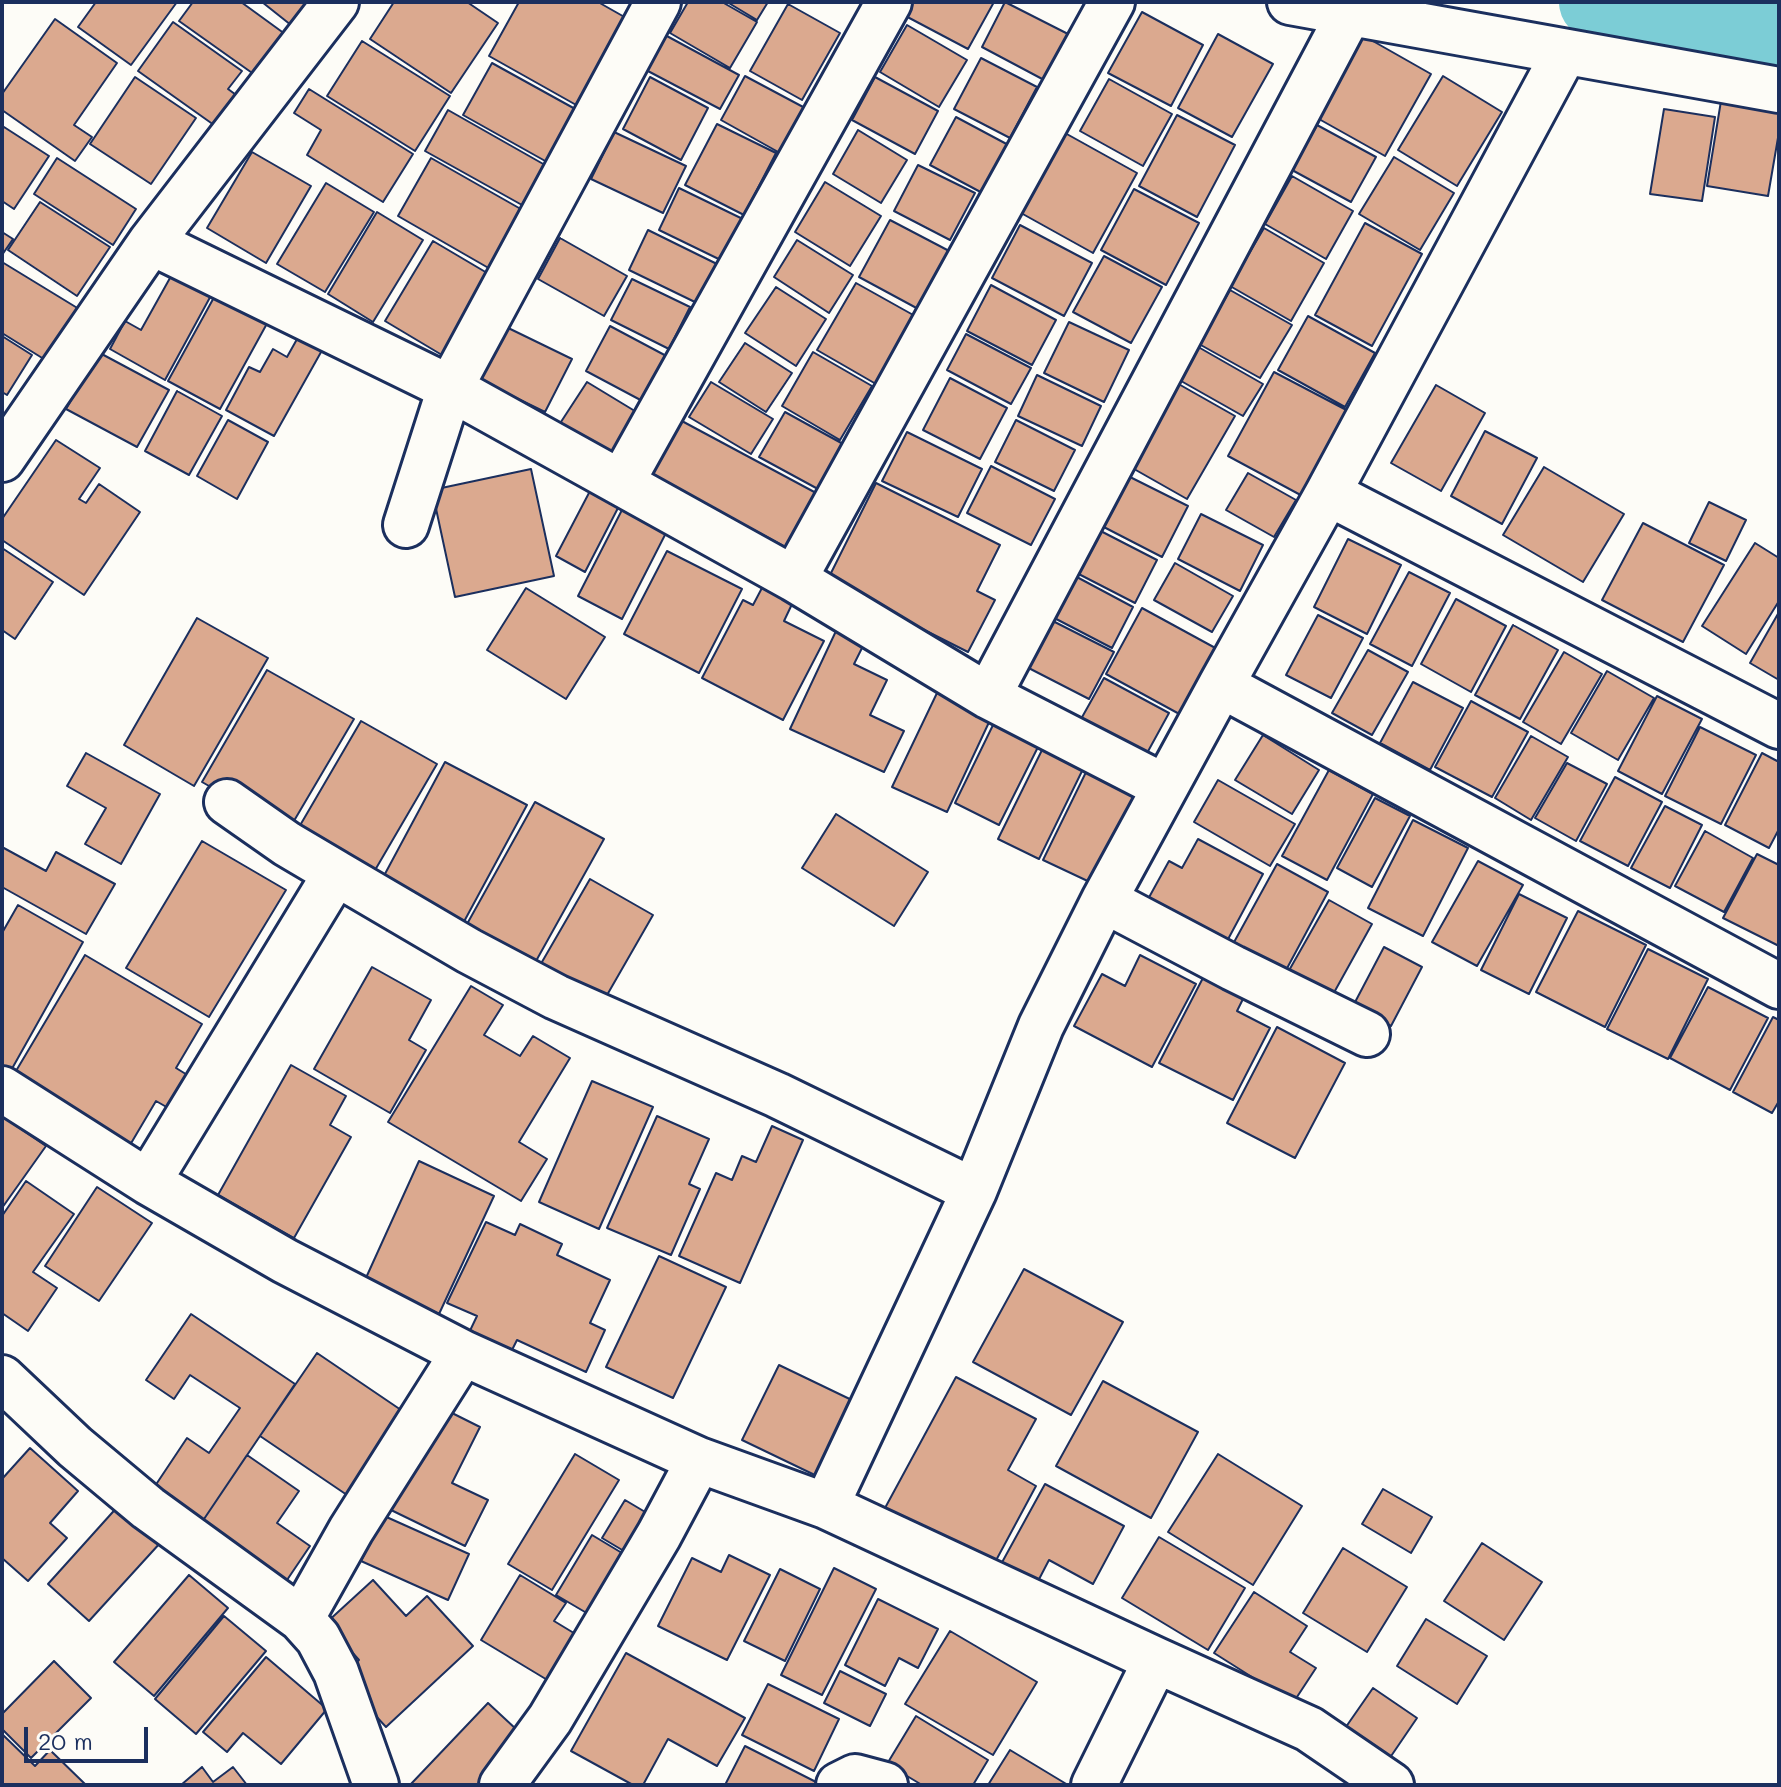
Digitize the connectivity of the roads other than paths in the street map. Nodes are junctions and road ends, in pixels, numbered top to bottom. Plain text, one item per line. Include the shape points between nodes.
1 (336, 2) edge
2 (658, 2) edge
3 (889, 2) edge
4 (1112, 2) edge
5 (1290, 2) edge
6 (1350, 12) junction
7 (1565, 52) junction
8 (1779, 90) edge
9 (151, 242) junction
10 (450, 388) junction
11 (2, 459) edge
12 (621, 483) junction
13 (1328, 493) junction
14 (406, 525) dead end
15 (794, 579) junction
16 (1221, 685) junction
17 (988, 696) junction
18 (1779, 726) edge
19 (1165, 787) junction
20 (227, 802) dead end
21 (336, 873) junction
22 (1104, 900) junction
23 (1779, 986) edge
24 (1367, 1034) dead end
25 (2, 1089) edge
26 (148, 1182) junction
27 (974, 1191) junction
28 (463, 1353) junction
29 (2, 1378) edge
30 (699, 1460) junction
31 (826, 1506) junction
32 (301, 1619) junction
33 (1156, 1660) junction
34 (376, 1785) edge
35 (502, 1785) edge
36 (839, 1785) edge
37 (885, 1785) edge
38 (1094, 1785) edge
39 (1391, 1785) edge

1 - 9 street
2 - 10 street
3 - 12 street
4 - 15 street
5 - 6 street
6 - 7 street
6 - 17 street
7 - 8 street
7 - 13 street
9 - 10 street
9 - 11 street
10 - 12 street
10 - 14 street
12 - 15 street
13 - 16 street
13 - 18 street
15 - 17 street
16 - 19 street
16 - 23 street
17 - 19 street
19 - 22 street
20 - 21 street
21 - 26 street
21 - 27 street via 556,997 777,1095
22 - 24 street
22 - 27 street via 1041,1026
25 - 26 street
26 - 28 street via 285,1261
27 - 31 street
28 - 30 street
28 - 32 street
29 - 32 street via 148,1508
30 - 31 street
30 - 35 street via 550,1719
31 - 33 street
32 - 34 street via 336,1672
33 - 38 street
33 - 39 street via 1309,1729
36 - 37 street via 855,1777

